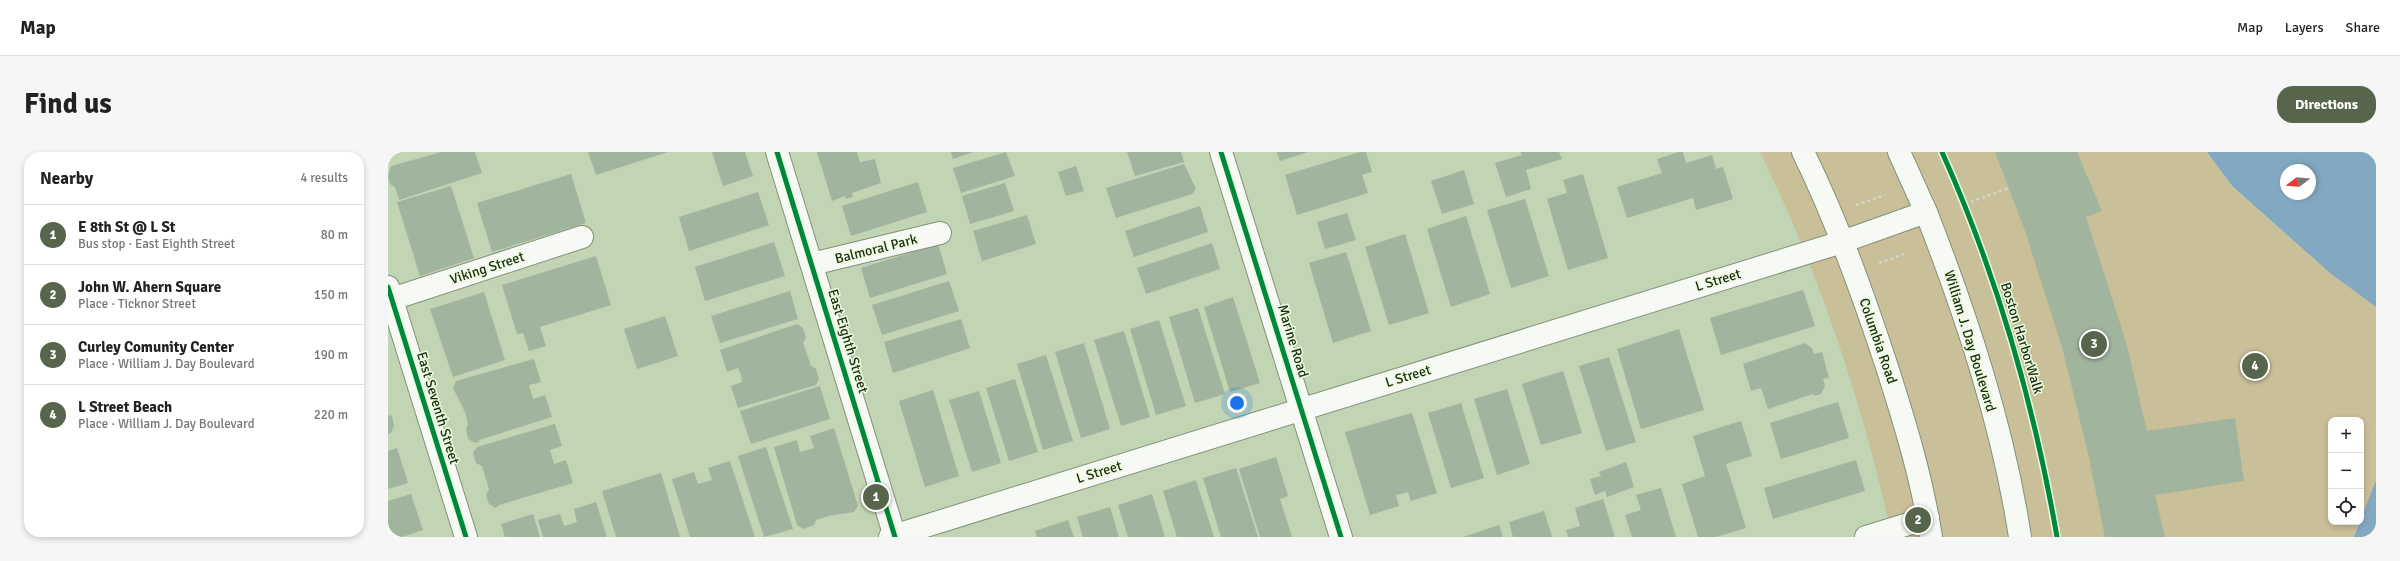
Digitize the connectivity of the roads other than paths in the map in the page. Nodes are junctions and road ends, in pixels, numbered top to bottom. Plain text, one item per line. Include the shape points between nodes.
1 (777, 152) edge
2 (1221, 152) edge
3 (1803, 152) edge
4 (1899, 152) edge
5 (1926, 212) junction
6 (940, 233) dead end
7 (582, 237) dead end
8 (1842, 242) junction
9 (812, 264) junction
10 (390, 293) edge
11 (1301, 409) junction
12 (1930, 528) edge
13 (466, 537) edge
14 (893, 537) edge
15 (1341, 537) edge
16 (1866, 537) edge
17 (2020, 537) edge

1 - 9 main road, East Eighth Street
2 - 11 main road, Marine Road
3 - 8 main road, Columbia Road
4 - 5 main road, William J. Day Boulevard
5 - 8 main road, L Street
5 - 17 main road, William J. Day Boulevard via 1980,364
6 - 9 main road, Balmoral Park
7 - 10 main road, Viking Street
8 - 11 main road, L Street
8 - 12 main road, Columbia Road via 1866,304 1895,393 1914,455
9 - 14 main road, East Eighth Street
10 - 13 main road, East Seventh Street
11 - 14 main road, L Street
11 - 15 main road, Marine Road
12 - 16 main road

